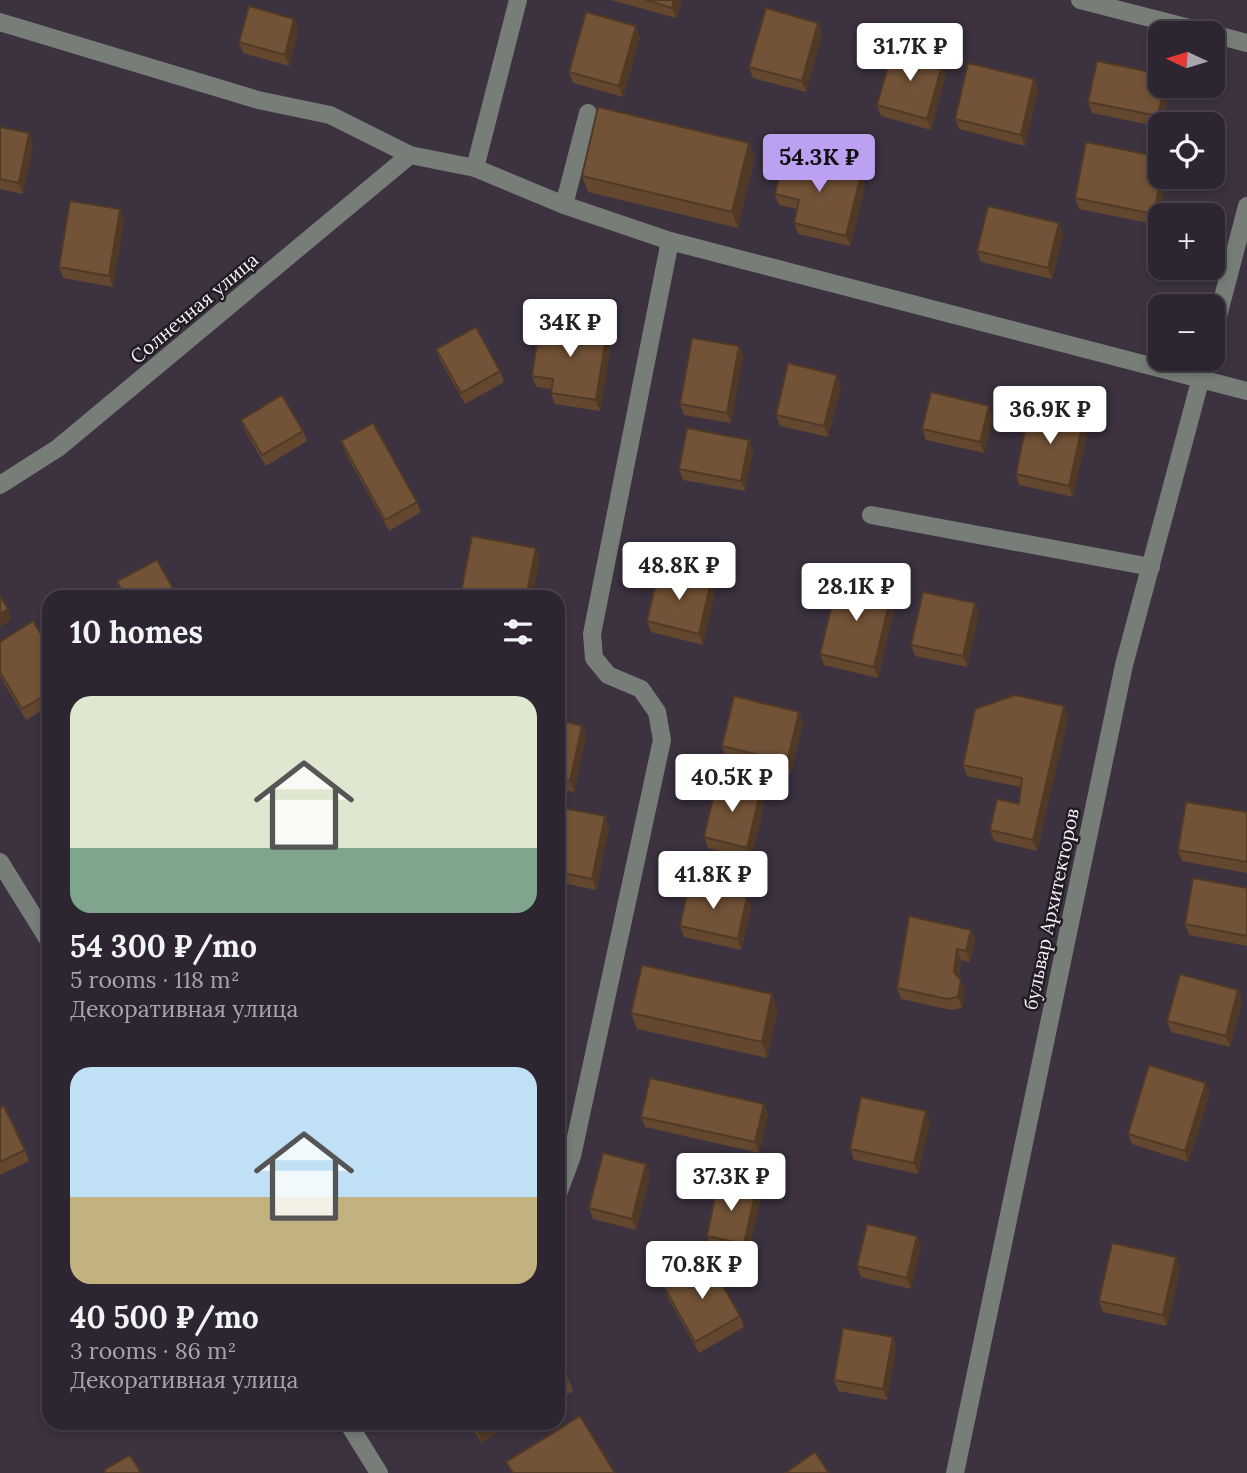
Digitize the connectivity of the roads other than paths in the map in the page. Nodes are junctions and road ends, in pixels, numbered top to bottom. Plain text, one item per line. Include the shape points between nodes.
1 (518, 0) edge
2 (1080, 0) edge
3 (1161, 21) edge
4 (0, 22) edge
5 (1225, 38) edge
6 (1247, 43) edge
7 (588, 113) dead end
8 (410, 155) junction
9 (475, 168) junction
10 (564, 205) junction
11 (1247, 206) edge
12 (670, 241) junction
13 (1224, 294) edge
14 (1203, 371) edge
15 (1201, 379) junction
16 (1247, 391) edge
17 (0, 485) edge
18 (872, 515) dead end
19 (1151, 567) junction
20 (0, 862) edge
21 (42, 930) edge
22 (565, 1175) edge
23 (352, 1430) edge
24 (379, 1473) edge
25 (955, 1473) edge

1 - 9 street
2 - 3 street
4 - 8 street via 258,100 330,115
5 - 6 street
7 - 10 street
8 - 9 street
8 - 17 street, Солнечная улица via 58,448
9 - 10 street
10 - 12 street
11 - 13 street
12 - 15 street
12 - 22 street via 592,634 594,658 608,675 641,690 657,712 662,740
14 - 15 street, бульвар Архитекторов
15 - 16 street
15 - 19 street, бульвар Архитекторов
18 - 19 street
19 - 25 street, бульвар Архитекторов via 1124,665
20 - 21 street
23 - 24 street

